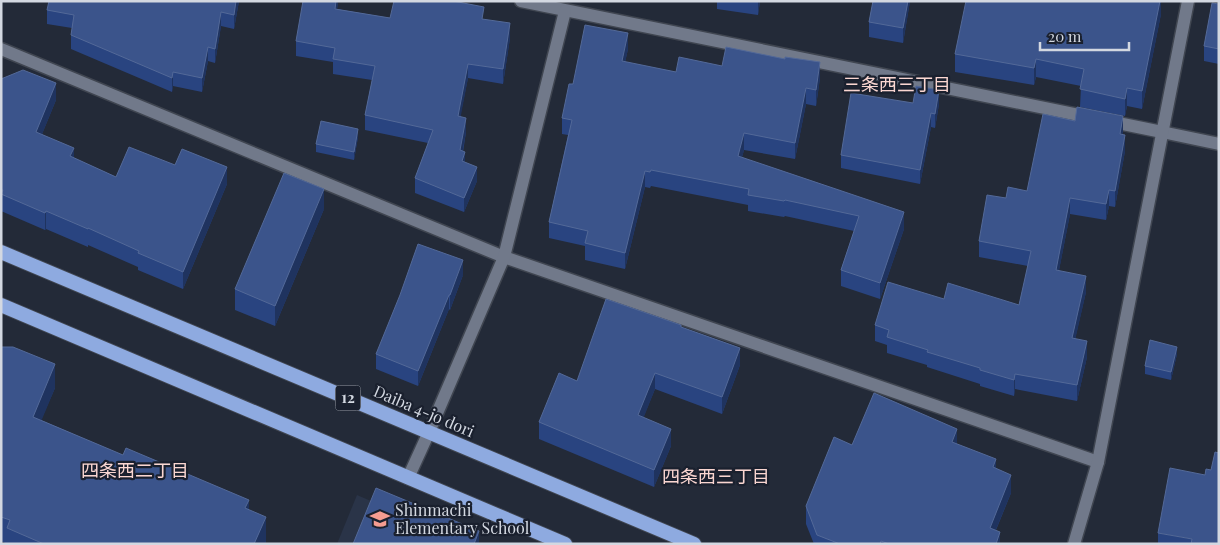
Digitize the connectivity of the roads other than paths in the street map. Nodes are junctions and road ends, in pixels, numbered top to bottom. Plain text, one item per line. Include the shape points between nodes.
1 (520, 1) edge
2 (1188, 1) edge
3 (566, 11) junction
4 (1, 49) edge
5 (1162, 132) junction
6 (1219, 144) edge
7 (1, 252) edge
8 (504, 257) junction
9 (1, 306) edge
10 (429, 432) junction
11 (1098, 462) junction
12 (408, 478) junction
13 (565, 544) edge
14 (694, 544) edge
15 (1074, 544) edge

1 - 3 street
2 - 5 street
3 - 5 street
3 - 8 street
4 - 8 street
5 - 6 street
5 - 11 street
7 - 10 highway, Daiba 4-jo dori / 12
8 - 10 street
8 - 11 street
9 - 12 highway
10 - 12 street
10 - 14 highway, Daiba 4-jo dori / 12
11 - 15 street
12 - 13 highway

